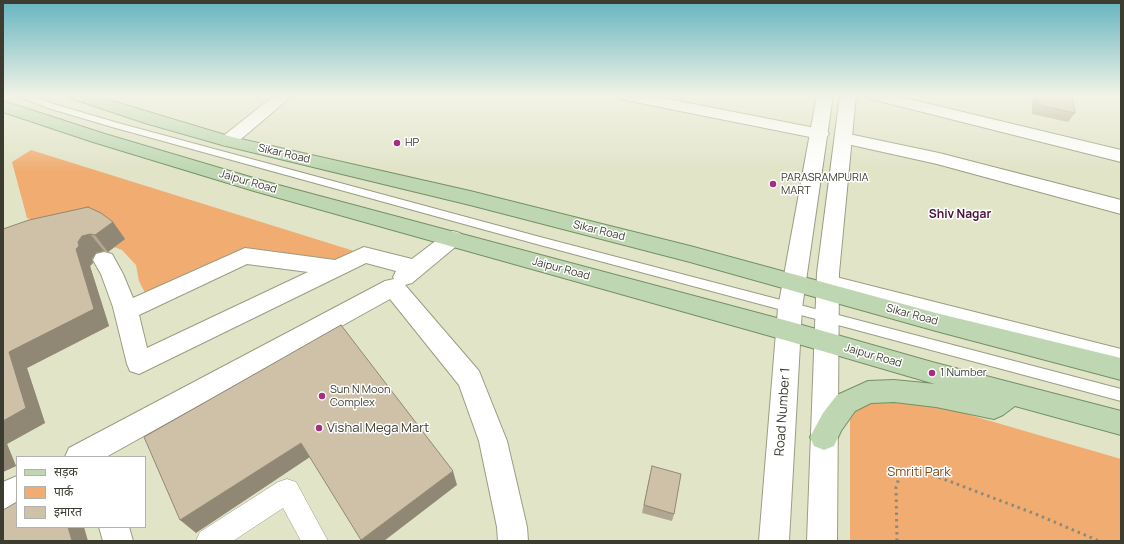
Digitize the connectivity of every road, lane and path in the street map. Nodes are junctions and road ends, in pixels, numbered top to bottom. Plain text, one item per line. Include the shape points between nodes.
1 (46, 120) edge
2 (99, 120) edge
3 (156, 120) edge
4 (254, 120) edge
5 (752, 120) edge
6 (822, 120) edge
7 (846, 120) edge
8 (976, 120) edge
9 (820, 134) junction
10 (844, 138) junction
11 (228, 141) junction
12 (1121, 156) edge
13 (1121, 207) edge
14 (453, 238) junction
15 (104, 260) dead end
16 (336, 268) junction
17 (415, 268) junction
18 (794, 283) junction
19 (393, 287) junction
20 (828, 287) junction
21 (126, 311) junction
22 (789, 319) junction
23 (826, 330) junction
24 (1121, 359) edge
25 (1121, 369) edge
26 (1011, 394) junction
27 (1121, 395) edge
28 (1121, 423) edge
29 (824, 437) junction
30 (86, 455) edge
31 (16, 490) edge
32 (3, 497) edge
33 (114, 528) edge
34 (507, 536) edge
35 (118, 541) edge
36 (209, 541) edge
37 (315, 541) edge
38 (774, 541) edge
39 (822, 541) edge
40 (897, 541) edge
41 (1099, 541) edge

1 - 14 main road, Jaipur Road via 247,182
2 - 22 lane
3 - 11 main road, Sikar Road
4 - 11 street
5 - 9 street
6 - 9 street, Road Number 1
7 - 10 street
8 - 12 street
9 - 18 street, Road Number 1
10 - 13 street via 939,159
10 - 20 street via 833,218
11 - 18 main road, Sikar Road via 470,198
14 - 17 street
14 - 22 main road, Jaipur Road
15 - 21 street
16 - 17 street via 364,255
16 - 21 street via 245,256
16 - 21 street via 139,364
17 - 19 street
18 - 20 main road, Sikar Road
18 - 22 street, Road Number 1
19 - 30 street
19 - 34 street via 470,379 493,440
20 - 23 street
20 - 24 street
20 - 25 main road, Sikar Road via 936,322
22 - 23 main road, Jaipur Road
22 - 38 street, Road Number 1
23 - 26 main road, Jaipur Road
23 - 27 lane
23 - 29 street
26 - 28 main road, Jaipur Road
26 - 29 main road via 994,407 936,396 894,391 868,392 846,403
29 - 39 street
31 - 32 street
33 - 35 street
36 - 37 street via 287,491
40 - 41 path via 896,487 902,469 910,469 941,478

